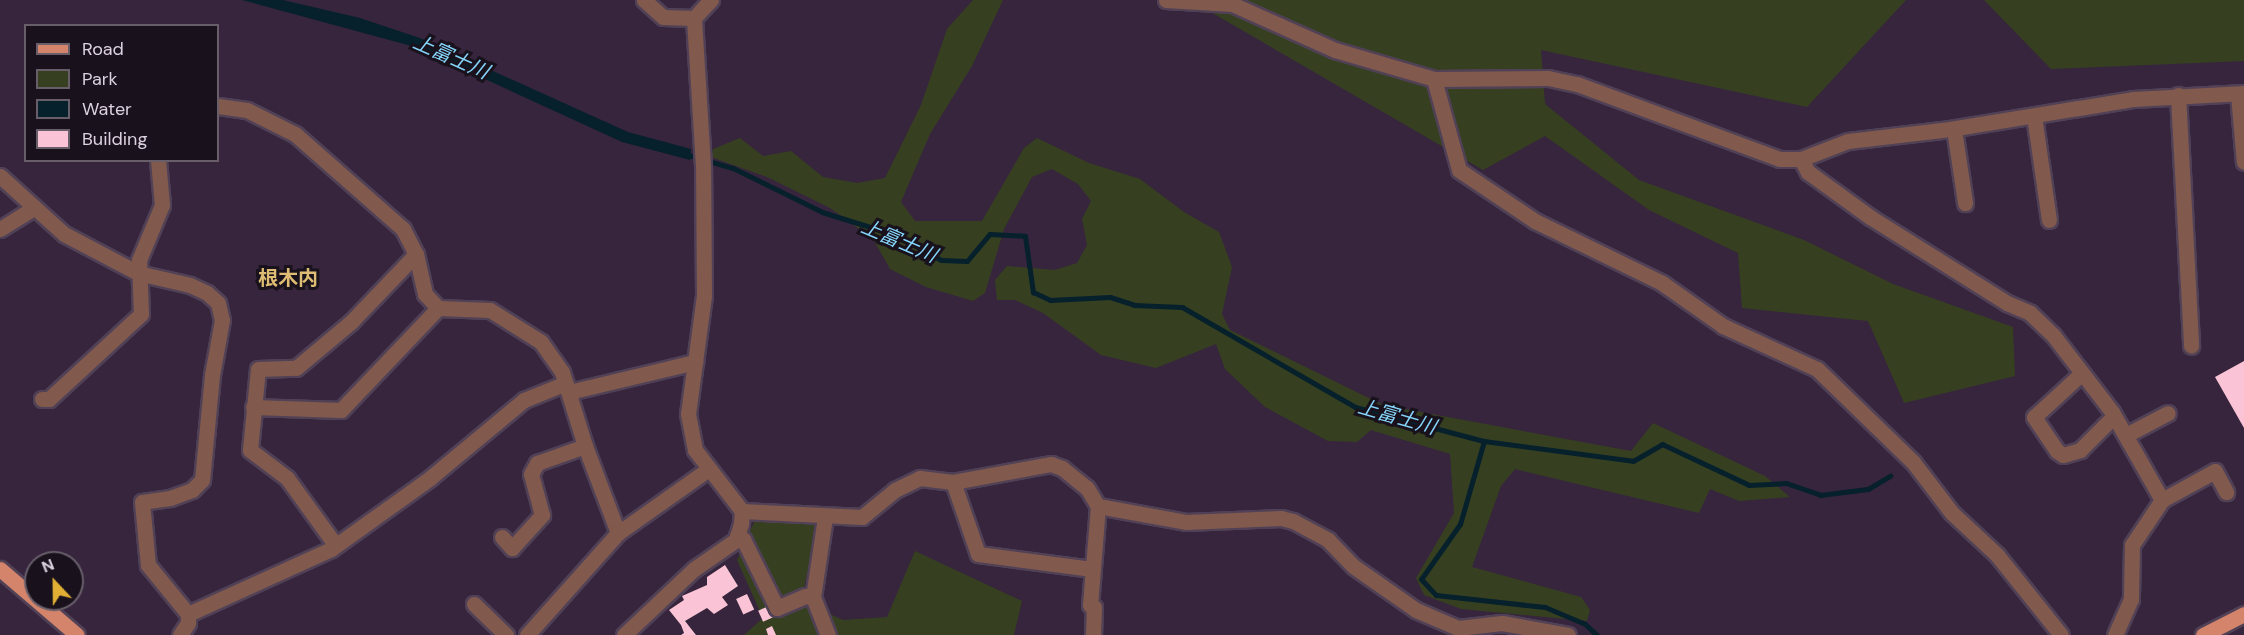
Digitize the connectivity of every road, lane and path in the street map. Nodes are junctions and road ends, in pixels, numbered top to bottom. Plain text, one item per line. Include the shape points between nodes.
1 (644, 0) edge
2 (711, 0) edge
3 (1166, 0) edge
4 (694, 18) junction
5 (1434, 80) junction
6 (2241, 93) edge
7 (2178, 95) junction
8 (219, 106) edge
9 (2034, 116) junction
10 (1954, 129) junction
11 (1801, 159) junction
12 (158, 162) edge
13 (2244, 162) edge
14 (0, 176) edge
15 (1965, 203) dead end
16 (32, 209) junction
17 (2049, 220) dead end
18 (0, 229) edge
19 (416, 254) junction
20 (138, 273) junction
21 (438, 308) junction
22 (2191, 346) dead end
23 (695, 362) junction
24 (2082, 374) junction
25 (568, 388) junction
26 (42, 399) dead end
27 (253, 406) junction
28 (2168, 412) dead end
29 (2114, 416) junction
30 (2127, 435) junction
31 (585, 446) junction
32 (707, 470) junction
33 (953, 482) junction
34 (2226, 492) dead end
35 (2162, 500) junction
36 (1098, 506) junction
37 (742, 511) junction
38 (825, 517) junction
39 (618, 533) junction
40 (737, 536) junction
41 (502, 537) dead end
42 (334, 543) junction
43 (0, 569) edge
44 (1092, 569) junction
45 (813, 597) junction
46 (474, 604) dead end
47 (188, 614) junction
48 (2244, 614) edge
49 (77, 635) edge
50 (180, 635) edge
51 (506, 635) edge
52 (527, 635) edge
53 (624, 635) edge
54 (828, 635) edge
55 (1093, 635) edge
56 (1568, 635) edge
57 (2061, 635) edge
58 (2115, 635) edge
59 (2203, 635) edge

1 - 4 street via 663,17
2 - 4 street
3 - 5 street via 1232,3 1335,50
4 - 23 street via 703,166 704,296
5 - 11 street via 1548,78 1577,84 1711,136 1780,159
5 - 57 street via 1459,170 1535,221 1662,283 1723,326 1817,369 1912,462 1952,513 1997,555
6 - 7 street
6 - 13 street
7 - 9 street
7 - 22 street
8 - 19 street via 256,114 311,146 403,229
9 - 10 street
9 - 17 street
10 - 11 street via 1848,141
10 - 15 street
11 - 24 street via 1808,172 1870,217 2007,303 2030,313 2053,335
12 - 20 street via 162,205 139,260
14 - 16 street
16 - 18 street
16 - 20 street via 64,234
19 - 21 street via 423,288
19 - 27 street via 351,322 296,368 258,369
20 - 26 street via 141,314 49,399
20 - 47 street via 207,292 218,303 222,320 212,375 202,480 192,490 142,502 148,565
21 - 25 street via 469,307 499,313 541,342
21 - 27 street via 341,410
23 - 25 street
23 - 32 street via 688,414 690,438
24 - 29 street
24 - 29 street via 2034,417 2057,451 2063,454 2080,450
25 - 31 street
25 - 42 street via 524,400 430,478
27 - 42 street via 250,450 287,478
28 - 30 street
29 - 30 street
30 - 35 street
31 - 39 street
31 - 41 street via 537,463 531,474 542,515 512,548
32 - 37 street
32 - 39 street
33 - 36 street via 1051,464 1087,488
33 - 38 street via 920,478 890,493 862,517
33 - 44 street via 978,554
34 - 35 street via 2215,471
35 - 58 street via 2132,545 2131,599
36 - 44 street
36 - 56 street via 1186,522 1281,518 1328,540 1353,566 1416,610 1458,628 1502,623
37 - 38 street
37 - 40 street
38 - 45 street
39 - 52 street
40 - 45 street via 743,539 777,608 805,596
40 - 53 street via 694,569
42 - 47 street via 330,549 284,573
43 - 49 main road
44 - 55 street
45 - 54 street
46 - 51 street
47 - 50 street via 188,623
48 - 59 main road

